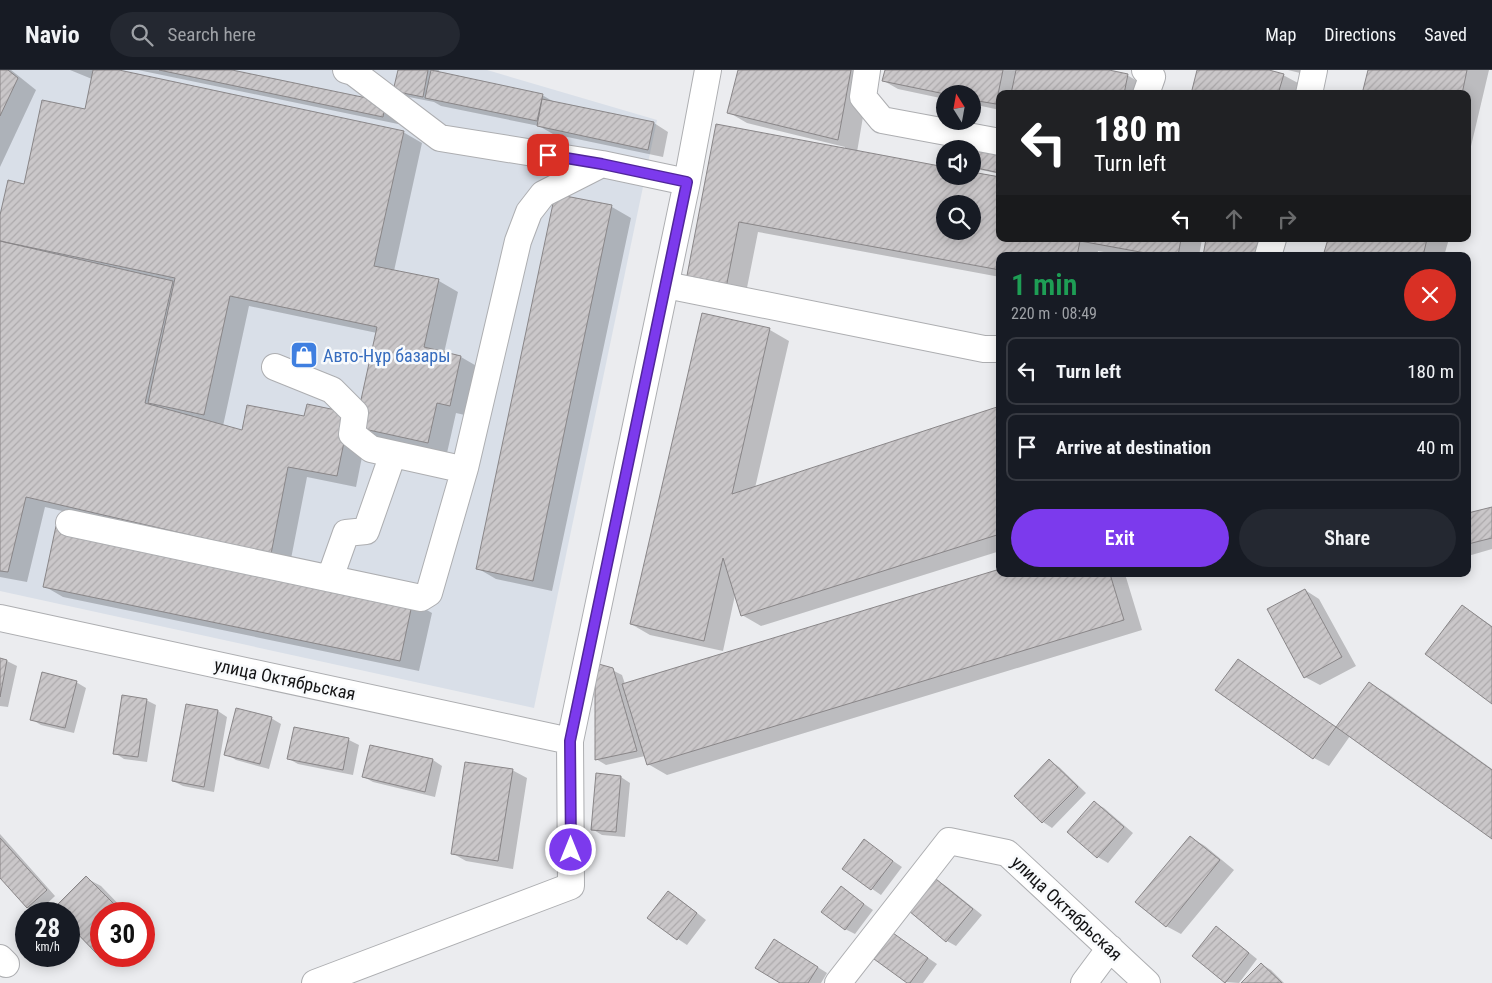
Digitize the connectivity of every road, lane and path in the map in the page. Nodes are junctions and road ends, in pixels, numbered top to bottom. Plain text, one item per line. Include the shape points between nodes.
1 (346, 70) edge
2 (708, 70) edge
3 (867, 70) edge
4 (1145, 70) edge
5 (1314, 70) edge
6 (1147, 90) edge
7 (1310, 90) edge
8 (996, 141) edge
9 (602, 164) junction
10 (687, 182) junction
11 (666, 285) junction
12 (996, 348) edge
13 (275, 367) dead end
14 (393, 454) junction
15 (465, 468) junction
16 (69, 523) dead end
17 (330, 578) junction
18 (0, 618) edge
19 (570, 741) junction
20 (1110, 948) junction
21 (314, 983) edge
22 (838, 983) edge
23 (1084, 983) edge
24 (1147, 983) edge

1 - 9 street via 440,138
2 - 10 street
3 - 8 street via 863,97 882,120
4 - 6 street via 1152,77
5 - 7 street
9 - 10 street
9 - 15 street via 543,194 529,212 518,241
10 - 11 street
11 - 12 street via 984,349
11 - 19 street
13 - 14 street via 332,390 355,413 352,434 371,449
14 - 15 street
14 - 17 street via 366,531 346,533
15 - 17 street via 429,593 421,598
16 - 17 street
18 - 19 street, улица Октябрьская
19 - 21 street via 571,886
20 - 22 street, улица Октябрьская via 1007,853 949,841
20 - 23 street
20 - 24 street, улица Октябрьская

